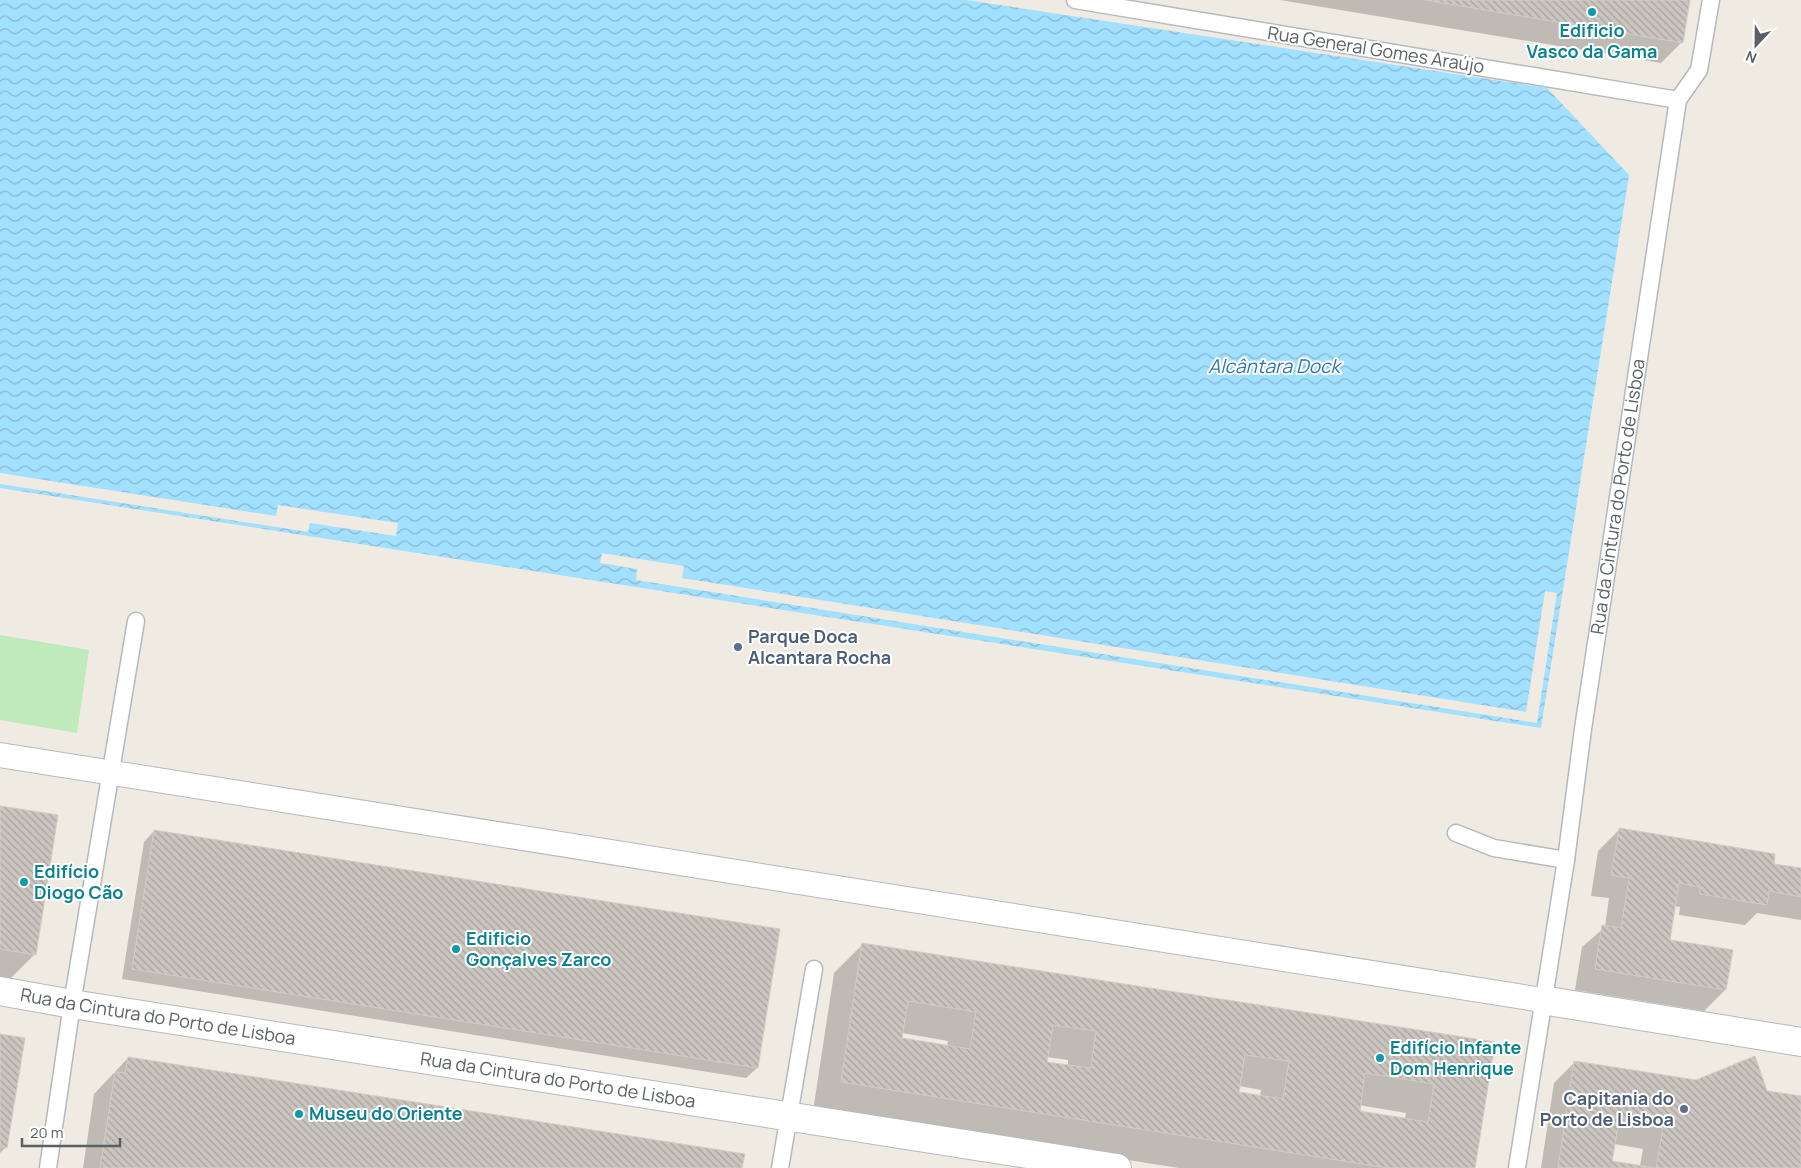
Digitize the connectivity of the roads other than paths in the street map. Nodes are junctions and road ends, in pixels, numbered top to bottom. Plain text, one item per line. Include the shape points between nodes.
1 (1075, 0) edge
2 (1711, 0) edge
3 (1678, 100) junction
4 (136, 621) dead end
5 (0, 755) edge
6 (111, 773) junction
7 (1456, 833) dead end
8 (1566, 860) junction
9 (814, 969) dead end
10 (1544, 987) junction
11 (0, 991) edge
12 (72, 1004) junction
13 (1801, 1042) edge
14 (788, 1115) junction
15 (48, 1168) edge
16 (780, 1168) edge
17 (1117, 1168) edge
18 (1516, 1168) edge

1 - 3 lane, Rua General Gomes Araújo
2 - 3 lane, Rua da Cintura do Porto de Lisboa via 1699,70
3 - 8 lane, Rua da Cintura do Porto de Lisboa
4 - 6 lane
5 - 6 street
6 - 10 street
6 - 12 lane
7 - 8 lane via 1494,848
8 - 10 lane, Rua da Cintura do Porto de Lisboa
9 - 14 lane
10 - 13 street
10 - 18 lane, Rua da Cintura do Porto de Lisboa
11 - 12 street, Rua da Cintura do Porto de Lisboa
12 - 14 street, Rua da Cintura do Porto de Lisboa
12 - 15 lane
14 - 16 lane
14 - 17 street, Rua da Cintura do Porto de Lisboa

